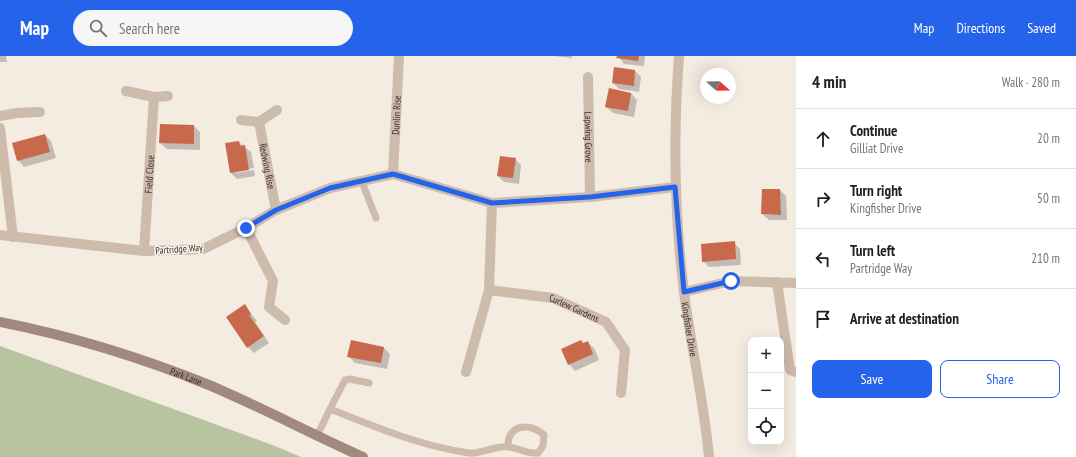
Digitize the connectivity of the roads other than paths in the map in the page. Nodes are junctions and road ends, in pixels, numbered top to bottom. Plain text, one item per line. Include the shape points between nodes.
1 (399, 56) edge
2 (680, 56) edge
3 (588, 77) dead end
4 (126, 91) dead end
5 (168, 96) dead end
6 (154, 97) junction
7 (277, 110) dead end
8 (40, 112) dead end
9 (0, 116) edge
10 (242, 120) dead end
11 (259, 122) junction
12 (0, 128) edge
13 (393, 174) junction
14 (362, 182) junction
15 (675, 187) junction
16 (590, 197) junction
17 (492, 203) junction
18 (276, 210) junction
19 (376, 218) dead end
20 (246, 228) junction
21 (0, 235) edge
22 (13, 237) junction
23 (144, 251) junction
24 (777, 282) junction
25 (796, 283) edge
26 (489, 290) junction
27 (684, 292) junction
28 (285, 320) dead end
29 (0, 322) edge
30 (466, 372) dead end
31 (796, 372) edge
32 (369, 383) dead end
33 (621, 393) dead end
34 (330, 409) junction
35 (317, 436) junction
36 (508, 447) junction
37 (363, 457) edge
38 (709, 457) edge

1 - 13 street, Dunlin Rise
2 - 15 street, Kingfisher Drive via 674,131
3 - 16 street, Lapwing Grove
4 - 6 street
5 - 6 street
6 - 23 street, Field Close
7 - 11 street
8 - 9 street
10 - 11 street
11 - 18 street, Redwing Rise
12 - 22 street
13 - 14 street, Partridge Way
13 - 17 street
14 - 18 street, Partridge Way via 330,188
14 - 19 lane
15 - 16 street
15 - 27 street, Kingfisher Drive
16 - 17 street
17 - 26 street
18 - 20 street, Partridge Way
20 - 23 street, Partridge Way via 203,250
20 - 28 street via 273,281 269,307
21 - 22 street, Partridge Way
22 - 23 street, Partridge Way
24 - 25 street
24 - 27 street via 731,281
24 - 31 street via 790,370
26 - 30 street
26 - 33 street, Curlew Gardens via 553,298 606,322 624,350
27 - 38 street, Kingfisher Drive via 706,421
29 - 35 main road, Park Lane via 122,353 209,385
32 - 34 lane via 345,380
34 - 35 lane
34 - 36 lane via 428,446 472,453
35 - 37 main road, Park Lane
36 - 36 lane via 524,452 538,452 544,446 544,435 530,428 518,428 510,435

